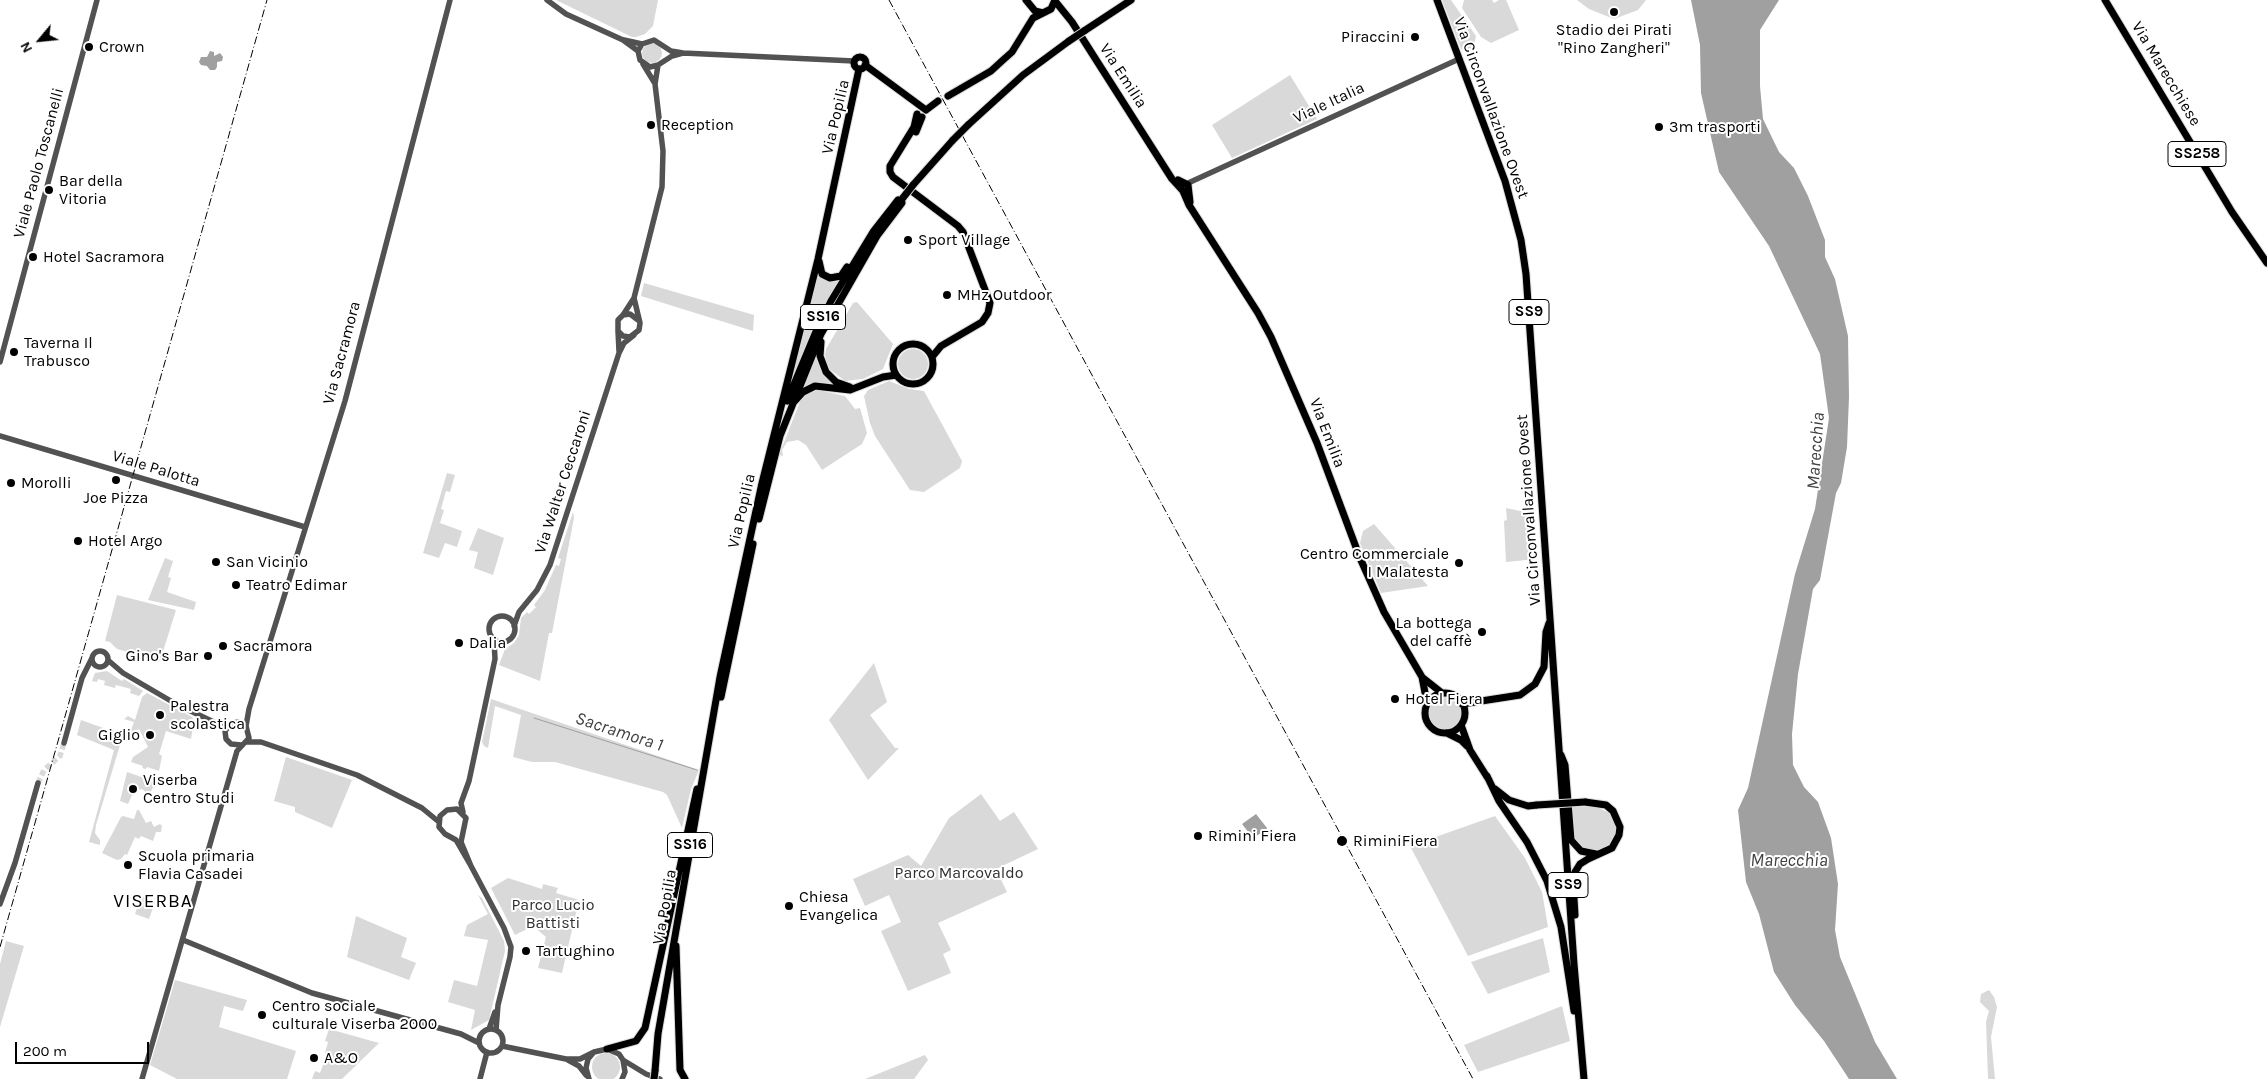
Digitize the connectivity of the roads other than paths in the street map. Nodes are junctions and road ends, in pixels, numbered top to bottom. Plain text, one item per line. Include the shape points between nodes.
1 (97, 0) edge
2 (450, 0) edge
3 (547, 0) edge
4 (1131, 0) edge
5 (1437, 0) edge
6 (2105, 0) edge
7 (1055, 1) edge
8 (1027, 3) edge
9 (1045, 12) junction
10 (1068, 17) junction
11 (1027, 26) junction
12 (623, 40) junction
13 (642, 44) junction
14 (661, 44) junction
15 (638, 51) junction
16 (683, 53) junction
17 (1459, 59) junction
18 (854, 61) joint
19 (642, 63) junction
20 (660, 64) junction
21 (862, 67) junction
22 (655, 84) junction
23 (948, 96) dead end
24 (938, 102) dead end
25 (921, 112) junction
26 (1185, 187) junction
27 (902, 198) junction
28 (873, 232) junction
29 (818, 258) junction
30 (2267, 263) edge
31 (634, 298) junction
32 (835, 305) junction
33 (623, 315) junction
34 (638, 320) junction
35 (618, 331) junction
36 (634, 336) junction
37 (941, 346) junction
38 (926, 348) junction
39 (619, 353) junction
40 (932, 357) junction
41 (0, 362) edge
42 (893, 368) junction
43 (896, 375) junction
44 (883, 377) junction
45 (856, 388) junction
46 (790, 409) junction
47 (778, 435) junction
48 (0, 436) edge
49 (304, 527) junction
50 (519, 612) junction
51 (505, 617) junction
52 (1550, 620) junction
53 (514, 626) junction
54 (494, 640) junction
55 (504, 643) junction
56 (92, 658) junction
57 (494, 659) junction
58 (109, 661) junction
59 (101, 667) junction
60 (123, 673) junction
61 (1422, 677) junction
62 (81, 685) junction
63 (1442, 693) junction
64 (1428, 703) junction
65 (1462, 704) junction
66 (186, 708) junction
67 (249, 709) junction
68 (239, 722) junction
69 (228, 725) junction
70 (1461, 725) junction
71 (246, 726) junction
72 (249, 732) junction
73 (1446, 733) junction
74 (225, 734) junction
75 (261, 742) junction
76 (64, 743) tunnel mouth
77 (232, 744) junction
78 (244, 744) junction
79 (1558, 749) junction
80 (1470, 750) junction
81 (234, 763) junction
82 (704, 767) junction
83 (470, 774) junction
84 (1486, 776) junction
85 (38, 782) tunnel mouth
86 (422, 808) junction
87 (447, 810) junction
88 (464, 814) junction
89 (439, 822) junction
90 (464, 830) junction
91 (449, 836) junction
92 (1602, 854) junction
93 (472, 866) junction
94 (0, 904) edge
95 (677, 923) junction
96 (183, 940) junction
97 (1574, 964) junction
98 (498, 1005) junction
99 (489, 1029) junction
100 (496, 1030) junction
101 (1580, 1033) junction
102 (461, 1034) junction
103 (481, 1034) junction
104 (479, 1043) junction
105 (502, 1043) junction
106 (607, 1049) junction
107 (486, 1052) junction
108 (594, 1052) junction
109 (566, 1059) junction
110 (623, 1060) junction
111 (588, 1078) edge
112 (142, 1079) edge
113 (480, 1079) edge
114 (622, 1079) edge
115 (654, 1079) edge
116 (660, 1079) edge
117 (684, 1079) edge
118 (1584, 1079) edge

1 - 41 street, Viale Paolo Toscanelli
2 - 49 street, Via Sacramora via 344,401
3 - 12 street via 566,14
4 - 27 main road, SS16, bridge via 1023,74 953,140
5 - 17 main road, Via Circonvallazione Ovest / SS9
6 - 30 main road, Via Marecchiese / SS258 via 2232,212
7 - 9 main road
7 - 10 main road, Via Emilia
8 - 9 main road via 1035,11
8 - 11 main road via 1030,11
9 - 10 main road
9 - 11 main road
10 - 26 main road, Via Emilia via 1171,176
11 - 23 main road via 1012,52 992,71
12 - 13 street
12 - 15 street
13 - 14 street via 649,40
13 - 15 street
14 - 16 street
14 - 20 street via 665,54
15 - 19 street
16 - 18 street
16 - 20 street
17 - 26 street, Viale Italia
17 - 52 main road, Via Circonvallazione Ovest / SS9 via 1500,165 1521,240
18 - 21 main road via 855,66
19 - 20 street via 650,66
19 - 22 street
20 - 22 street
21 - 25 main road via 909,98
21 - 29 main road, Via Popilia
22 - 31 street via 662,187
24 - 25 main road
25 - 37 main road via 890,166 890,172 897,181 958,226 989,298 989,309 982,322
26 - 61 main road, Via Emilia via 1191,207 1271,337 1317,444 1360,558 1384,612
27 - 28 main road, SS16
27 - 32 main road, SS16 via 902,203 877,236
28 - 29 main road via 841,276 830,278 822,274
28 - 47 main road, SS16 via 816,329
29 - 47 main road, Via Popilia
31 - 33 street, Via Walter Ceccaroni
31 - 34 street
32 - 45 main road via 819,347 822,364 830,378
32 - 46 main road, SS16
33 - 34 street via 633,315
33 - 35 street, Via Walter Ceccaroni via 618,320
34 - 36 street, Via Walter Ceccaroni via 639,330
35 - 36 street via 623,336
35 - 39 street, Via Walter Ceccaroni
36 - 39 street, Via Walter Ceccaroni via 624,343
37 - 38 main road
37 - 40 main road
38 - 40 main road
38 - 42 main road via 914,344 903,346 894,356
39 - 50 street, Via Walter Ceccaroni via 550,565 537,590
40 - 43 main road via 933,368 924,381 906,383
42 - 43 main road
42 - 44 main road
43 - 44 main road
44 - 45 main road
45 - 46 main road via 844,390 815,386 804,392
46 - 47 main road, SS16
47 - 82 main road, Via Popilia / SS16 via 762,483
48 - 49 street, Viale Palotta
49 - 67 street, Via Sacramora
50 - 51 street
50 - 53 street, Via Walter Ceccaroni
51 - 53 street
51 - 54 street via 498,617 490,624 489,634
52 - 65 main road via 1544,667 1535,684 1520,695
52 - 79 main road, Via Circonvallazione Ovest / SS9
53 - 55 street via 513,637
54 - 55 street
54 - 57 street
55 - 57 street
56 - 58 street via 94,653 101,651 108,655
56 - 59 street via 94,665
56 - 62 street
57 - 83 street
58 - 59 street
58 - 60 street
59 - 60 street
59 - 62 street via 90,673
60 - 66 street
61 - 63 main road, Via Emilia
61 - 64 main road, Via Emilia
62 - 76 street
63 - 64 main road
63 - 65 main road via 1454,695
64 - 73 main road via 1426,721 1433,729
65 - 70 main road via 1464,716
66 - 69 street via 220,725
66 - 74 street
67 - 68 street, Via Sacramora
67 - 71 street, Via Sacramora
68 - 69 street
68 - 71 street
69 - 74 street
70 - 73 main road
70 - 80 main road
71 - 72 street
72 - 75 street
72 - 78 street
73 - 80 main road via 1461,740
74 - 77 street
75 - 78 street
75 - 86 street via 357,774
77 - 78 street
77 - 81 street
78 - 81 street
79 - 92 main road via 1564,765 1571,840 1581,851
79 - 97 main road, Via Circonvallazione Ovest / SS9
80 - 84 main road
81 - 96 street
82 - 95 main road, Via Popilia / SS16
82 - 106 main road via 693,799 645,1028 636,1041
83 - 87 street via 457,804
83 - 88 street via 461,803
84 - 92 main road, bridge via 1498,792 1528,806 1585,802 1606,806 1618,818 1620,827 1616,843
84 - 101 main road via 1538,862 1549,888 1561,927 1572,1003
85 - 94 street
86 - 87 street
86 - 89 street
87 - 88 street via 457,809
87 - 89 street
88 - 90 street
89 - 91 street via 442,831
90 - 91 street
90 - 93 street via 461,842
91 - 93 street via 456,840
92 - 97 main road via 1580,864 1575,872
93 - 98 street via 511,947
95 - 115 main road, Via Popilia / SS16, bridge via 658,1034
95 - 117 main road via 680,1070
96 - 102 street via 312,993
96 - 112 street
97 - 101 main road, Via Circonvallazione Ovest / SS9
98 - 99 street
98 - 100 street
99 - 100 street
99 - 103 street
100 - 105 street via 502,1035
101 - 118 main road, SS9
102 - 103 street
102 - 104 street
103 - 104 street
104 - 107 street
105 - 107 street via 494,1053
105 - 109 street
106 - 108 street
106 - 110 street via 619,1054
107 - 113 street
108 - 109 street via 580,1059
108 - 111 street via 587,1064
109 - 111 street via 579,1066
110 - 114 street via 625,1072
110 - 116 street

